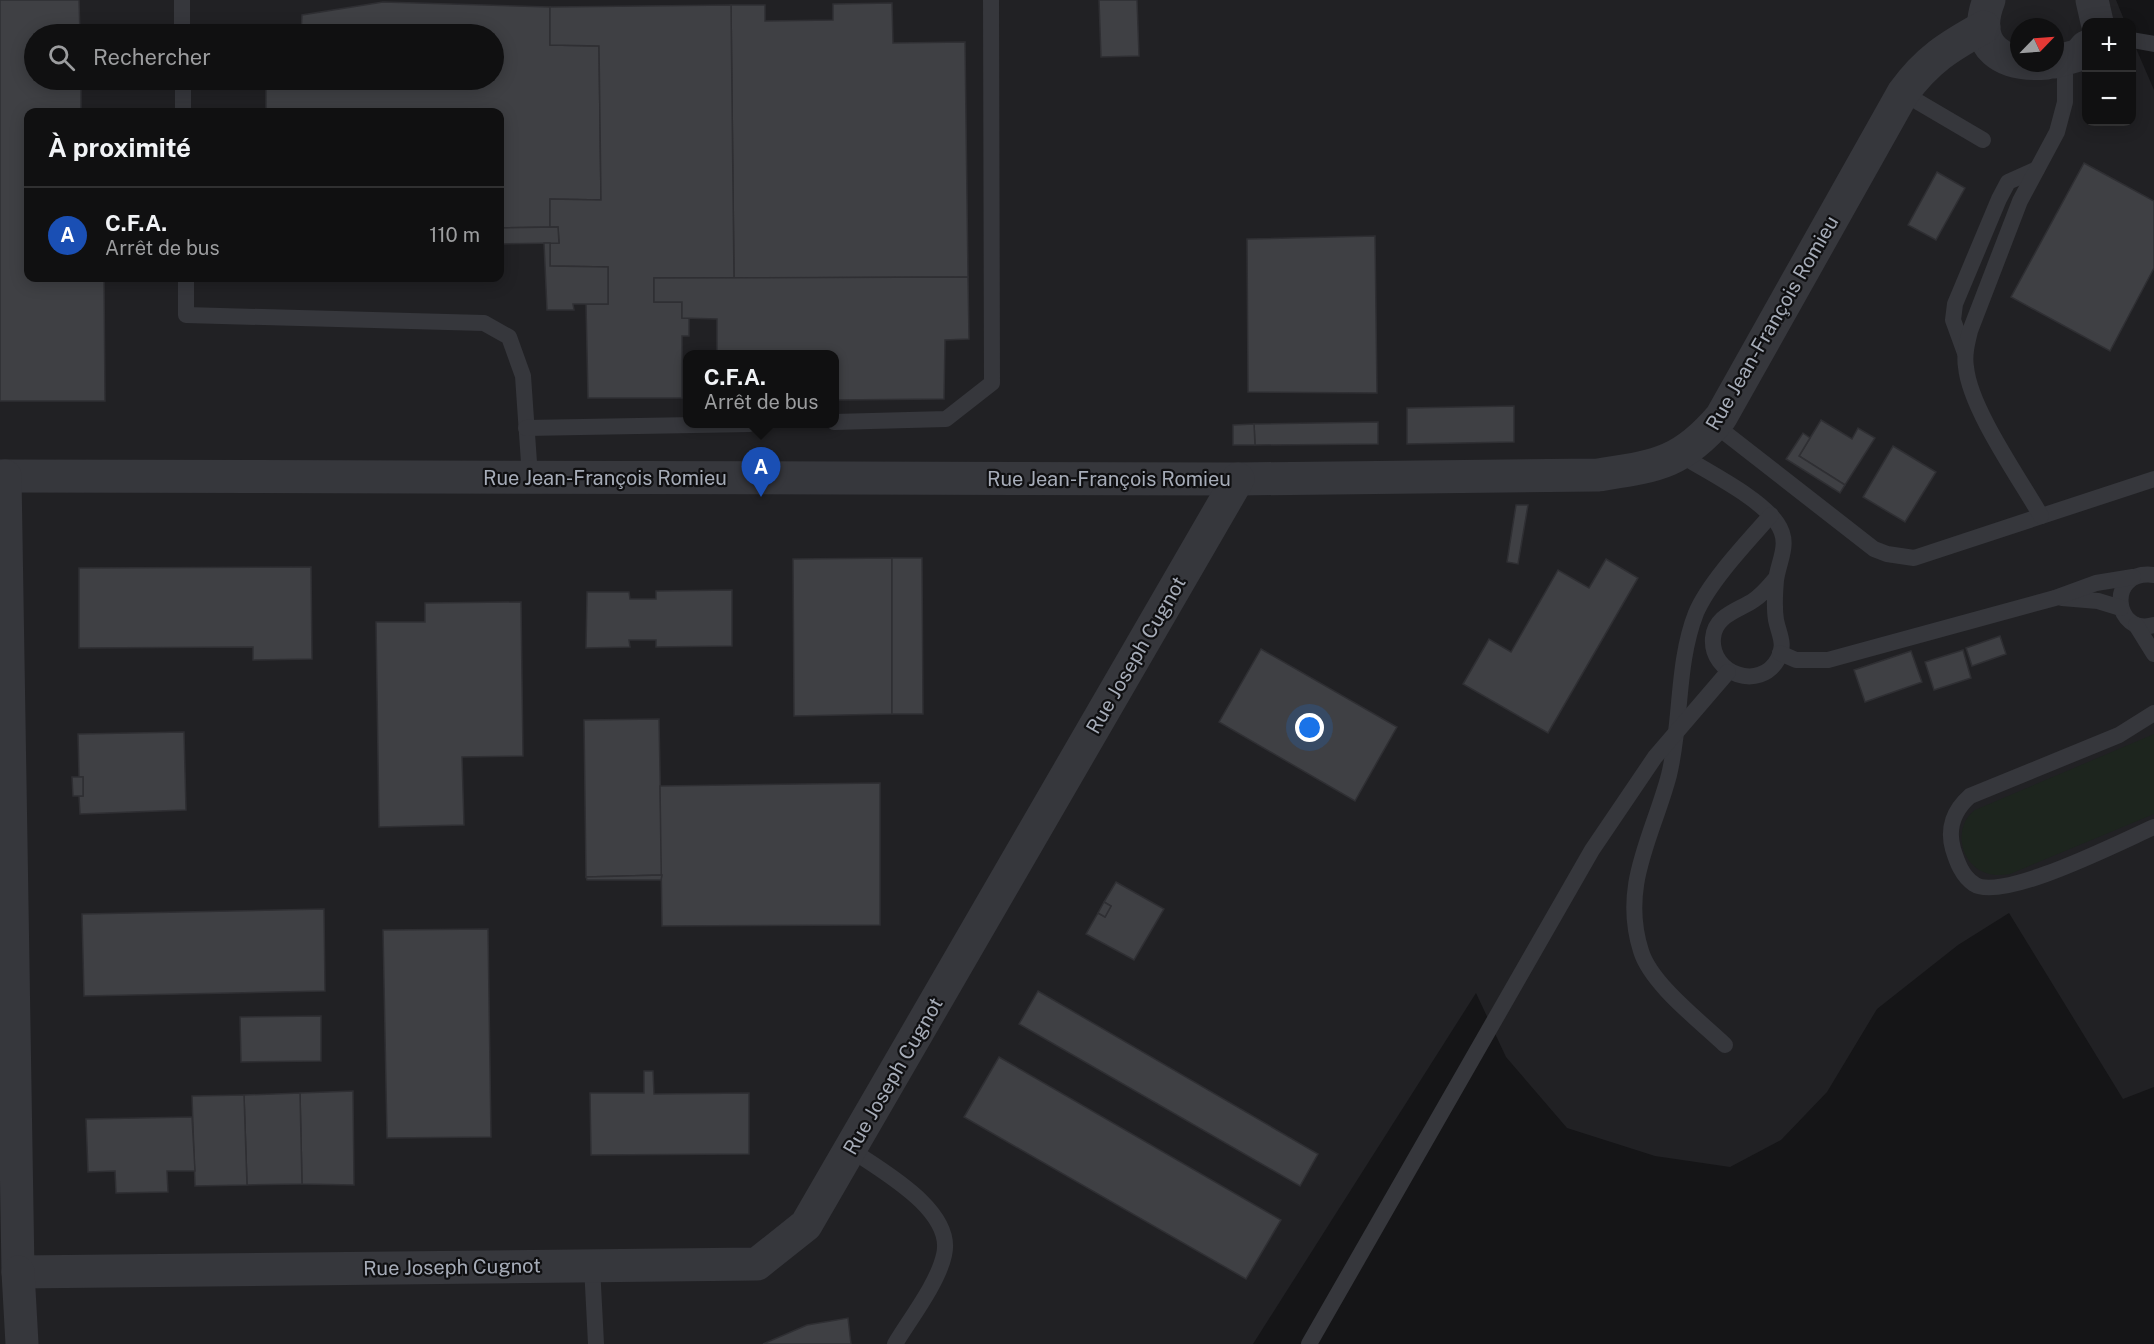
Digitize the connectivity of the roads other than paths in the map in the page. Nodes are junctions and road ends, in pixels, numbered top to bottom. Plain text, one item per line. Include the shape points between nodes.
1 (182, 0) edge
2 (991, 0) edge
3 (2092, 0) edge
4 (1987, 14) edge
5 (2096, 18) edge
6 (182, 24) edge
7 (2136, 41) edge
8 (2154, 44) edge
9 (2010, 62) edge
10 (2064, 72) edge
11 (183, 90) edge
12 (1904, 93) junction
13 (183, 108) edge
14 (1983, 140) dead end
15 (2037, 169) junction
16 (186, 282) edge
17 (1965, 353) junction
18 (839, 422) edge
19 (683, 424) edge
20 (1715, 425) junction
21 (526, 428) junction
22 (1681, 455) junction
23 (3, 476) edge
24 (530, 477) junction
25 (1238, 479) junction
26 (2154, 479) edge
27 (1771, 515) junction
28 (2041, 516) junction
29 (2154, 575) edge
30 (2133, 577) junction
31 (1776, 578) junction
32 (2055, 598) junction
33 (2121, 608) junction
34 (2136, 625) junction
35 (2154, 625) edge
36 (1780, 653) junction
37 (2154, 654) edge
38 (1728, 672) junction
39 (2154, 713) edge
40 (1675, 734) junction
41 (2154, 827) edge
42 (1725, 1045) dead end
43 (850, 1149) junction
44 (592, 1266) junction
45 (18, 1272) junction
46 (22, 1344) edge
47 (596, 1344) edge
48 (895, 1344) edge
49 (1309, 1344) edge

1 - 6 lane
2 - 18 lane via 992,383 946,419
3 - 5 street
4 - 9 street, Rue Jean-François Romieu via 1988,42
4 - 12 street, Rue Jean-François Romieu via 1920,69
7 - 8 lane
10 - 15 lane via 2065,102 2057,132
11 - 13 lane
12 - 14 lane
12 - 20 street, Rue Jean-François Romieu
15 - 17 lane via 2020,201
15 - 17 lane via 2008,182 1955,304 1953,320
16 - 21 lane via 186,315 484,323 509,337 523,376
17 - 28 lane via 1974,395
19 - 21 lane
20 - 22 street, Rue Jean-François Romieu
20 - 28 lane via 1874,549 1887,554 1914,558
21 - 24 lane
22 - 25 street, Rue Jean-François Romieu via 1655,466 1598,475
22 - 27 lane
23 - 24 street, Rue Jean-François Romieu
23 - 45 street
24 - 25 street, Rue Jean-François Romieu
25 - 43 street, Rue Joseph Cugnot
26 - 28 lane
27 - 31 lane via 1784,538
27 - 40 lane via 1705,596 1696,613 1684,659
29 - 30 lane
30 - 32 lane via 2096,583
30 - 33 lane via 2124,585
31 - 36 lane
31 - 38 lane via 1754,600 1727,613 1718,623 1713,650
32 - 33 lane via 2098,601
32 - 36 lane via 1828,660 1796,660
33 - 34 lane
34 - 35 lane
34 - 37 lane
36 - 38 lane via 1768,671 1755,676
38 - 40 lane
39 - 41 lane via 2119,735 1970,796 1954,814 1951,829 1952,845 1964,876 1985,888 2019,884
40 - 42 lane via 1669,774 1636,883 1632,918 1641,954 1658,980
40 - 49 lane via 1592,850
43 - 44 street, Rue Joseph Cugnot via 806,1225 757,1264
43 - 48 lane via 914,1192 941,1231 945,1253 937,1273
44 - 45 street, Rue Joseph Cugnot
44 - 47 lane
45 - 46 street

